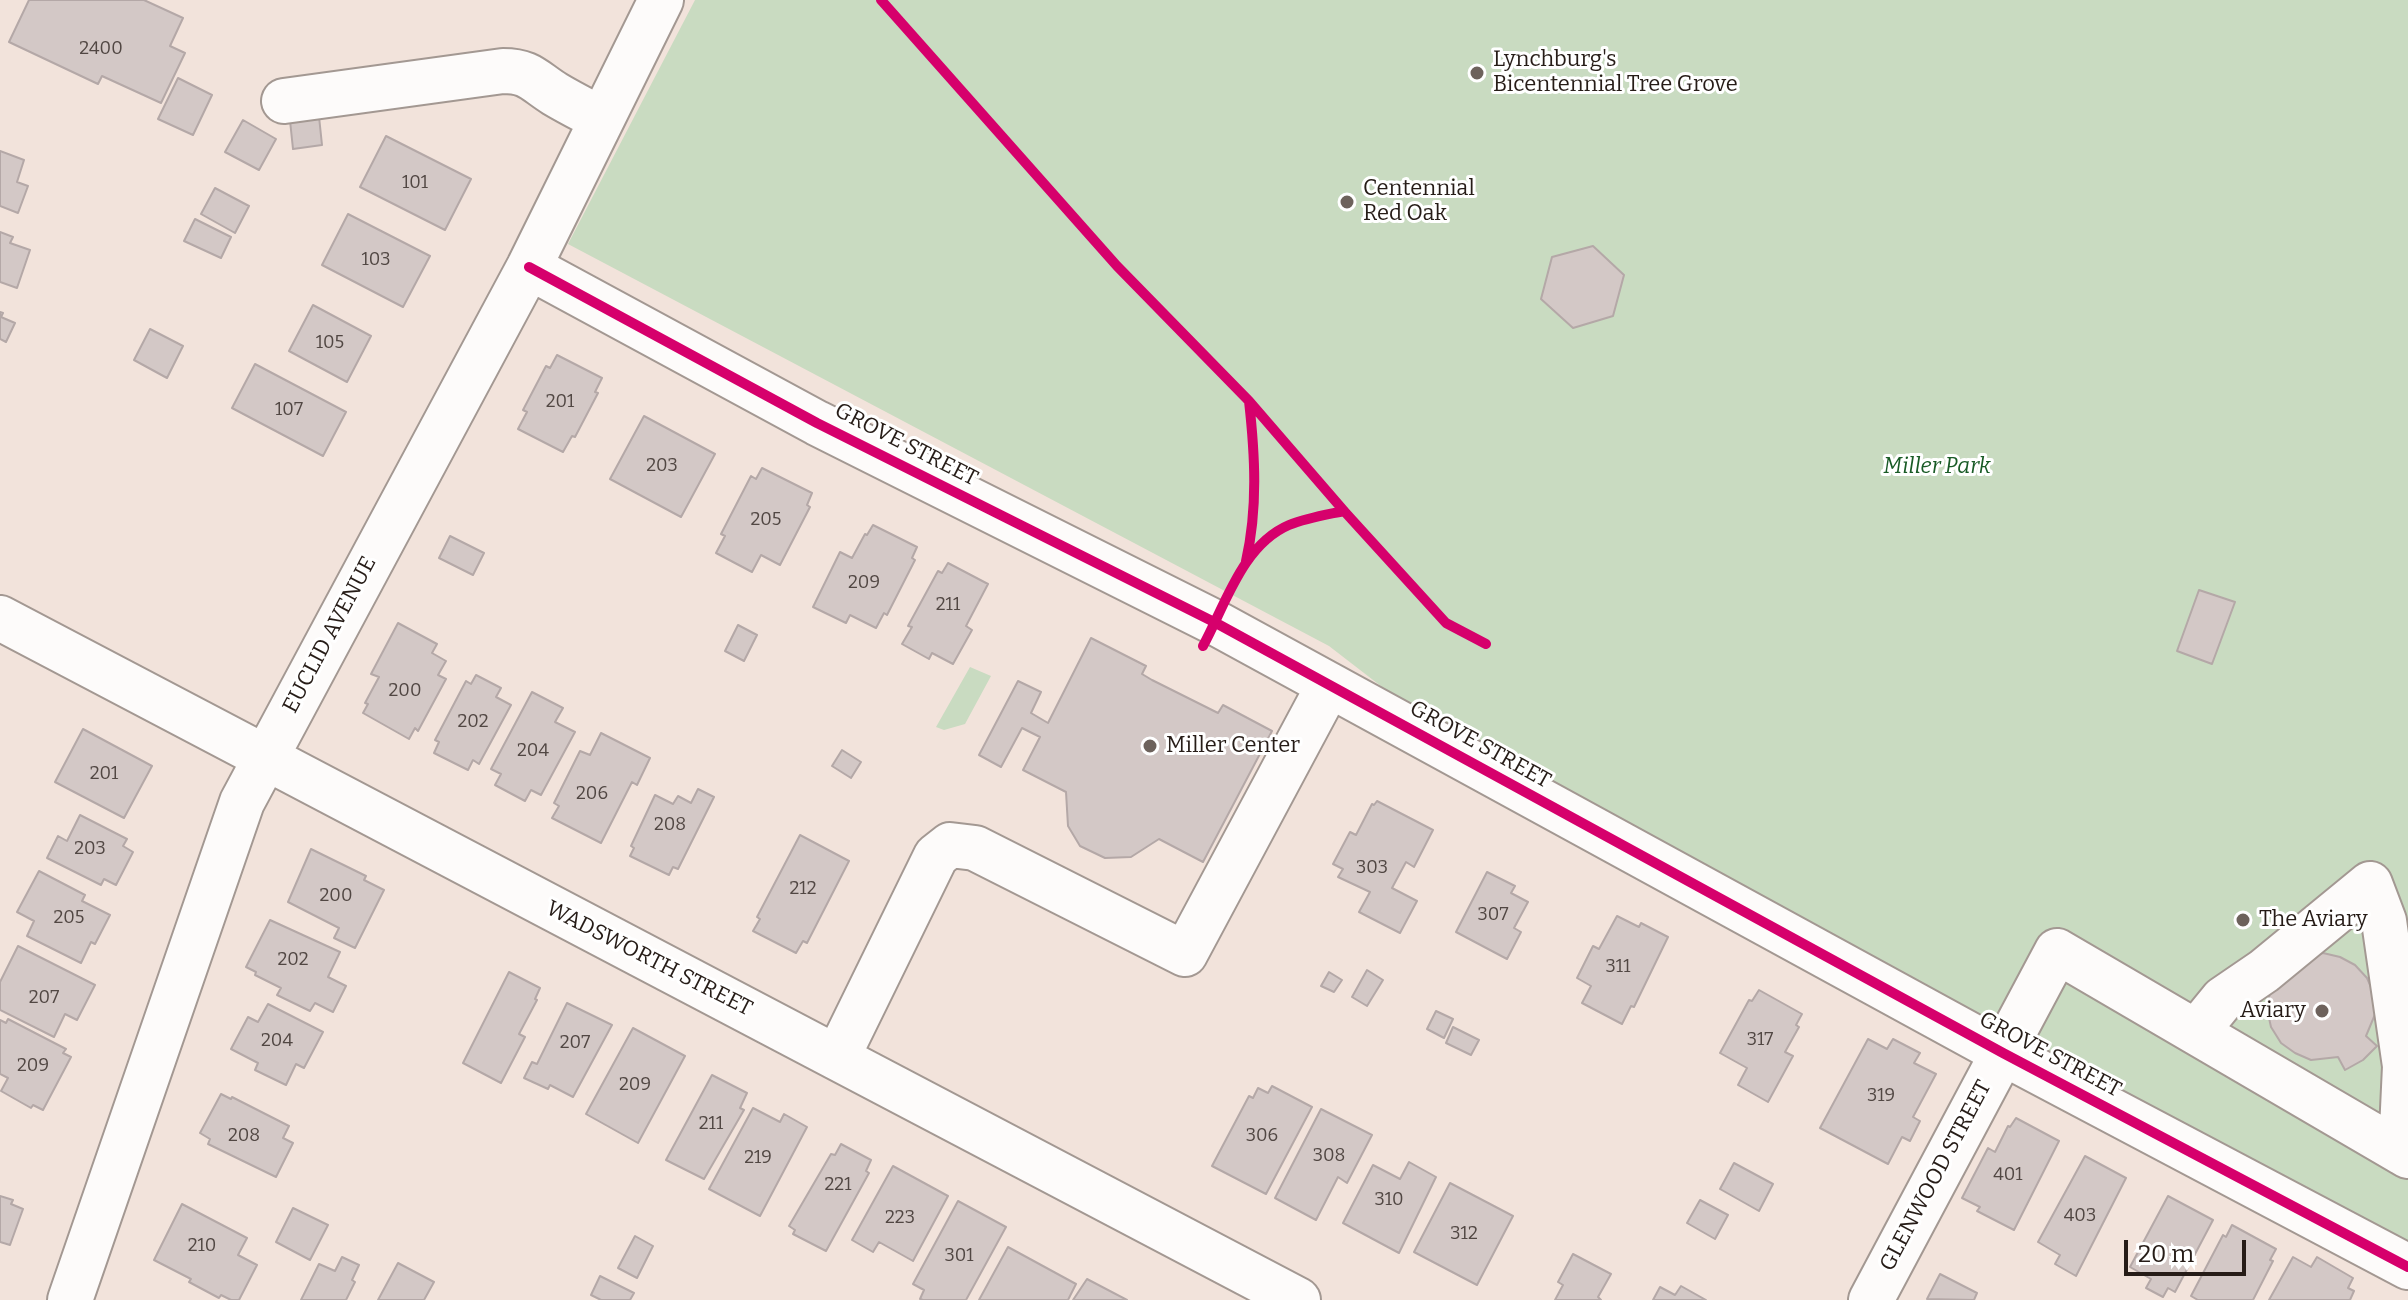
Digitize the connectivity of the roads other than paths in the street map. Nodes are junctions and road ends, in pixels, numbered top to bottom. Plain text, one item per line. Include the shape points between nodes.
1 (661, 0) edge
2 (284, 101) dead end
3 (601, 119) junction
4 (529, 267) junction
5 (0, 618) edge
6 (1329, 685) junction
7 (264, 757) junction
8 (2196, 1032) junction
9 (2003, 1053) junction
10 (838, 1056) junction
11 (2405, 1154) edge
12 (2408, 1267) edge
13 (70, 1300) edge
14 (1298, 1300) edge
15 (1871, 1300) edge

1 - 3 street, EUCLID AVENUE
2 - 3 street via 520,71
3 - 4 street, EUCLID AVENUE
4 - 6 street, GROVE STREET via 817,423
4 - 7 street, EUCLID AVENUE
5 - 7 street, WADSWORTH STREET
6 - 9 street, GROVE STREET
6 - 10 street via 1185,954 975,848 950,845 936,856
7 - 10 street, WADSWORTH STREET
7 - 13 street, EUCLID AVENUE via 242,802
8 - 9 street, GLENWOOD STREET via 2057,951
8 - 11 street
8 - 11 street via 2223,999 2370,884 2384,921 2405,1066
9 - 12 street, GROVE STREET
9 - 15 street, GLENWOOD STREET
10 - 14 street, WADSWORTH STREET

